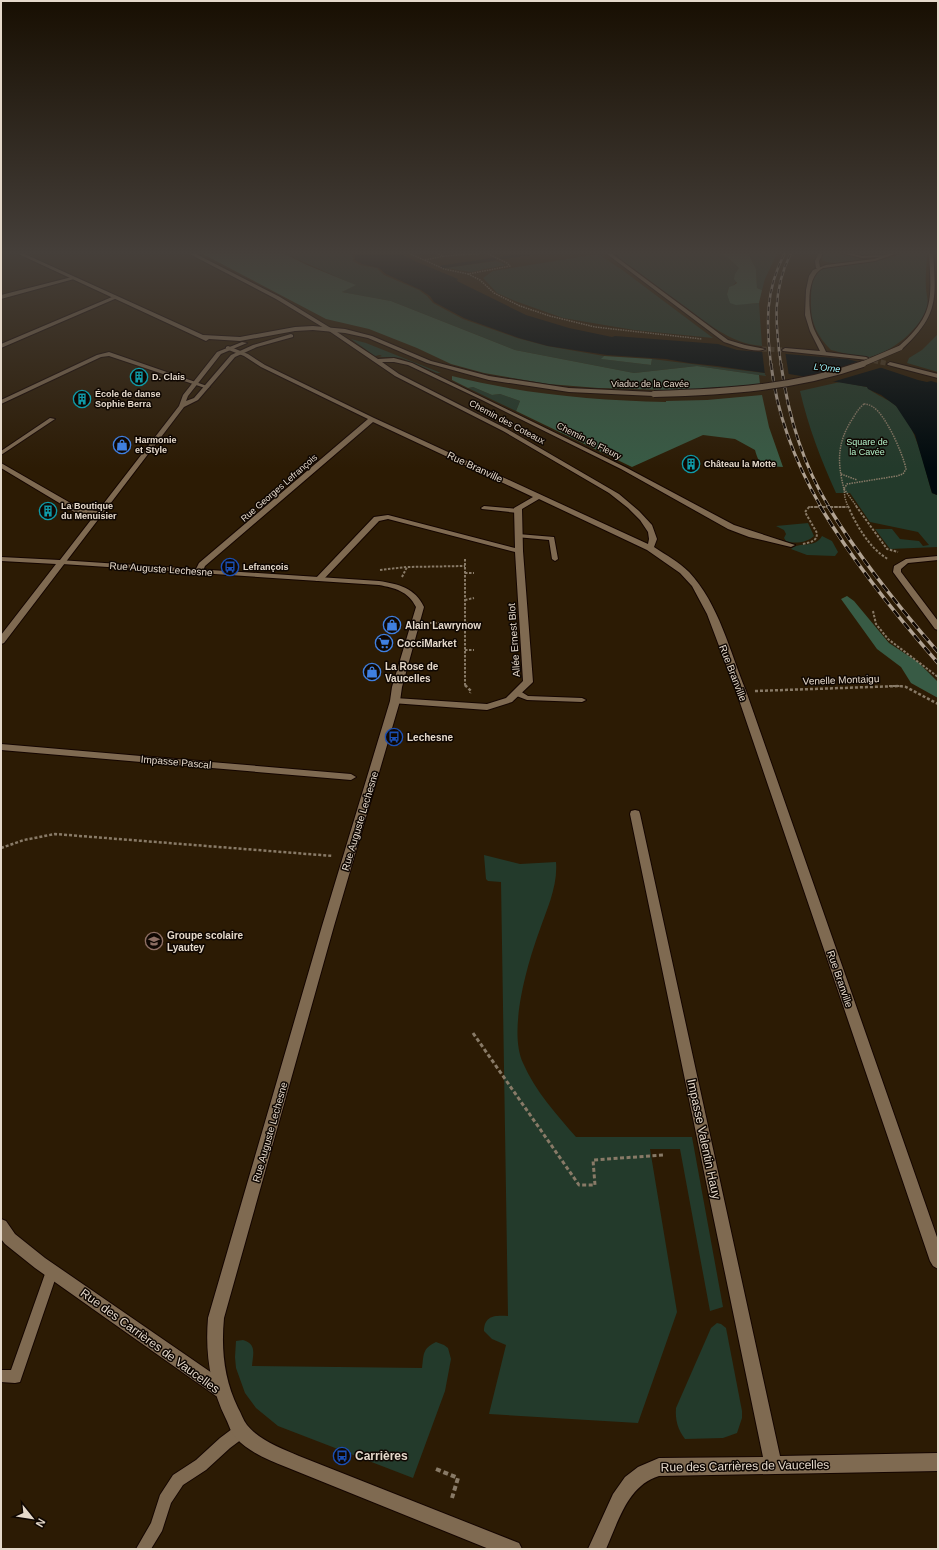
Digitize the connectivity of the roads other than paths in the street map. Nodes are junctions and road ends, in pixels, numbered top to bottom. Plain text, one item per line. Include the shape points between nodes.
1 (54, 323) edge
2 (171, 323) edge
3 (322, 323) edge
4 (702, 323) edge
5 (809, 323) edge
6 (926, 323) edge
7 (313, 328) junction
8 (331, 330) junction
9 (201, 337) junction
10 (1, 346) edge
11 (228, 348) junction
12 (762, 349) tunnel mouth
13 (785, 350) tunnel mouth
14 (238, 352) junction
15 (824, 353) junction
16 (866, 359) tunnel mouth
17 (377, 361) junction
18 (890, 364) tunnel mouth
19 (938, 376) edge
20 (196, 383) junction
21 (206, 387) junction
22 (1, 402) edge
23 (182, 406) junction
24 (52, 419) dead end
25 (372, 419) junction
26 (1, 453) edge
27 (1, 465) edge
28 (538, 497) junction
29 (484, 508) dead end
30 (518, 511) junction
31 (99, 513) junction
32 (534, 533) dead end
33 (518, 534) junction
34 (791, 545) road end
35 (650, 548) junction
36 (519, 551) junction
37 (938, 558) edge
38 (1, 559) edge
39 (555, 559) dead end
40 (62, 562) junction
41 (199, 571) junction
42 (318, 579) junction
43 (938, 626) edge
44 (1, 641) edge
45 (517, 693) junction
46 (395, 700) junction
47 (582, 700) dead end
48 (1, 747) edge
49 (351, 777) dead end
50 (635, 814) dead end
51 (1, 1226) edge
52 (938, 1261) edge
53 (52, 1271) junction
54 (1, 1376) edge
55 (222, 1390) junction
56 (241, 1431) junction
57 (938, 1462) edge
58 (773, 1465) junction
59 (143, 1549) edge
60 (513, 1549) edge
61 (597, 1549) edge

1 - 10 street
2 - 9 street, Rue Branville
3 - 8 street, Chemin des Coteaux
4 - 12 street via 726,341
5 - 15 street
6 - 8 street, Viaduc de la Cavée, bridge via 914,338 900,348 840,373 795,383 732,391 654,394 569,390 489,378 429,362 370,337
7 - 8 street, Viaduc de la Cavée
7 - 9 street via 237,339
7 - 11 street
8 - 14 street via 278,339
8 - 17 street, Chemin des Coteaux
9 - 11 street, Rue Branville
11 - 14 street, Rue Branville
11 - 20 street via 219,353
13 - 15 street
14 - 21 street
14 - 25 street, Rue Branville
15 - 16 street
17 - 34 street, Chemin de Fleury via 394,360 419,368 616,464 730,527
17 - 35 street, Chemin des Coteaux via 397,375 505,430 611,492 644,520 654,540
18 - 19 street
20 - 21 street
20 - 22 street via 106,354
20 - 23 street via 185,396
21 - 23 street via 196,399
23 - 31 street
24 - 26 lane
25 - 28 street, Rue Branville
25 - 41 street, Rue Georges Lefrançois via 202,565
27 - 31 street via 79,511
28 - 30 street via 518,508
28 - 35 street, Rue Branville
29 - 30 lane
30 - 33 street, Allée Ernest Blot
31 - 40 street
32 - 33 lane
33 - 36 street, Allée Ernest Blot
33 - 39 lane via 552,538
35 - 52 street, Rue Branville via 688,576 709,610 740,691
36 - 42 street via 388,517 377,518
36 - 45 street, Allée Ernest Blot via 528,682
37 - 43 street via 917,559 899,564 897,568 897,572
38 - 40 street, Rue Auguste Lechesne
40 - 41 street, Rue Auguste Lechesne
40 - 44 street
41 - 42 street, Rue Auguste Lechesne
42 - 46 street, Rue Auguste Lechesne via 392,585 408,590 417,600 420,607
45 - 46 street, Allée Ernest Blot via 509,700 488,707
45 - 47 lane via 527,698
46 - 55 street, Rue Auguste Lechesne via 216,1318 215,1361
48 - 49 street, Impasse Pascal
50 - 58 street, Impasse Valentin Hauy
51 - 53 street, Rue des Carrières de Vaucelles via 10,1239
53 - 54 lane via 15,1377
53 - 55 street, Rue des Carrières de Vaucelles
55 - 56 street, Rue des Carrières de Vaucelles
56 - 59 lane via 201,1465 178,1480 165,1500 157,1526
56 - 60 street, Rue des Carrières de Vaucelles via 257,1444 281,1456
57 - 58 street, Rue des Carrières de Vaucelles
58 - 61 street, Rue des Carrières de Vaucelles via 659,1467 640,1475 630,1483 619,1499

